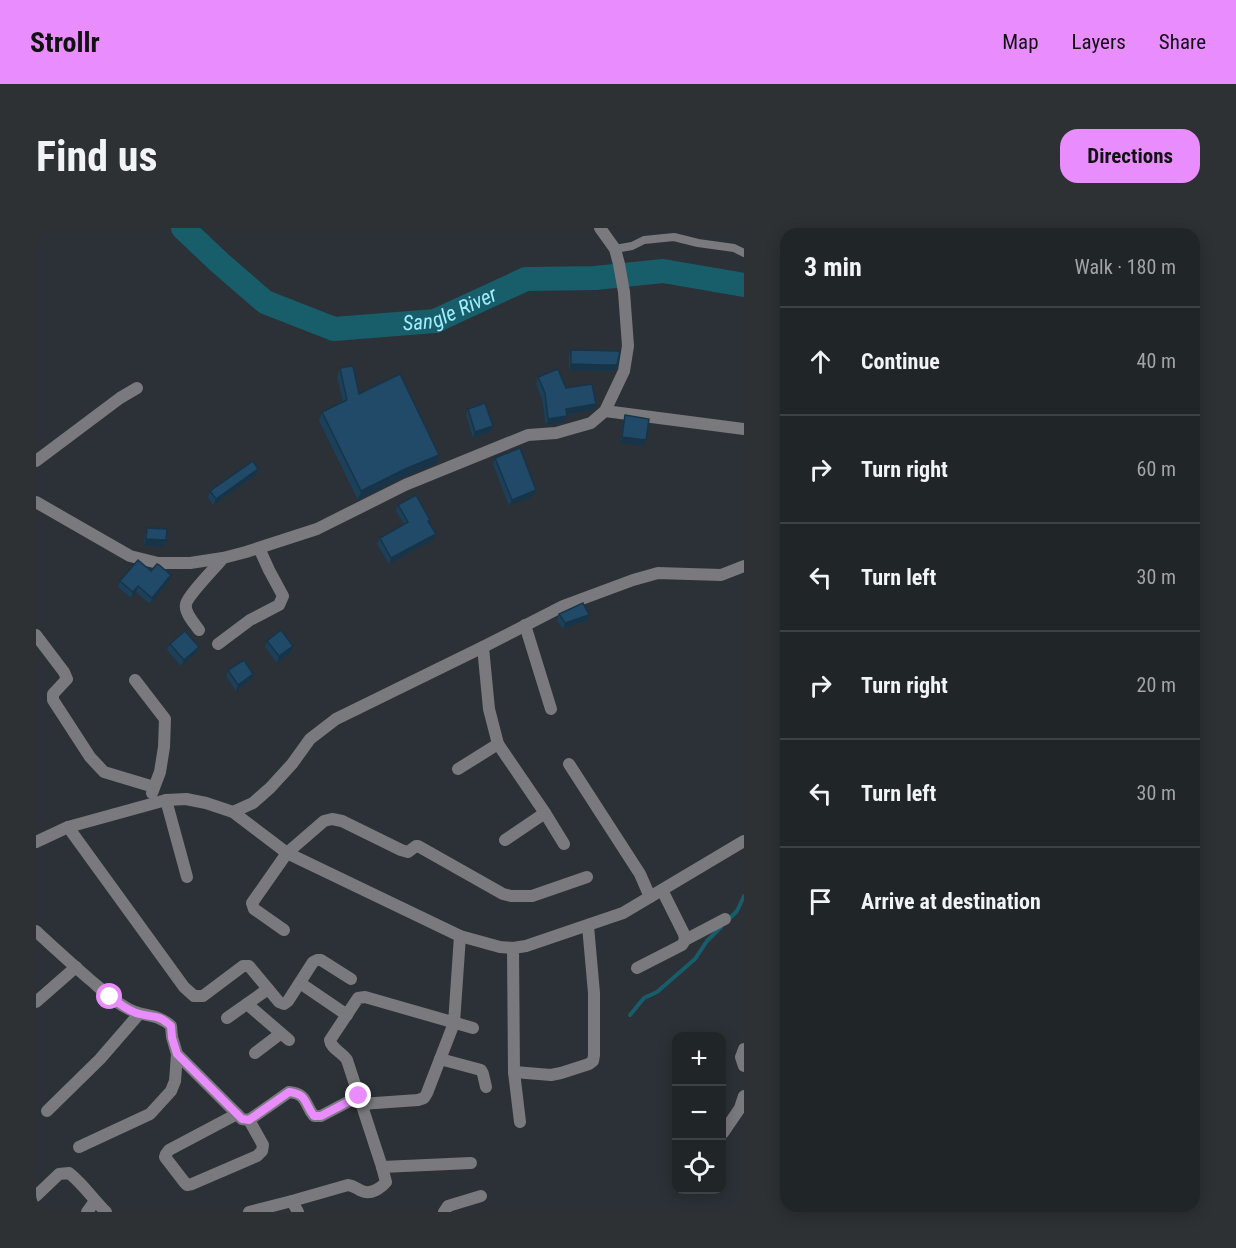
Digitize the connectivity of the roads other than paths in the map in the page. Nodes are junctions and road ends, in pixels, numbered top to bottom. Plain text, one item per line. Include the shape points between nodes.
1 (600, 228) edge
2 (615, 249) junction
3 (744, 253) edge
4 (137, 388) dead end
5 (605, 411) junction
6 (744, 429) edge
7 (36, 461) edge
8 (36, 502) edge
9 (259, 548) junction
10 (223, 558) junction
11 (744, 566) edge
12 (525, 625) junction
13 (199, 630) dead end
14 (36, 635) edge
15 (218, 644) dead end
16 (483, 647) junction
17 (135, 680) dead end
18 (551, 710) dead end
19 (498, 744) junction
20 (569, 764) dead end
21 (458, 769) dead end
22 (154, 787) junction
23 (166, 800) junction
24 (149, 805) junction
25 (233, 812) junction
26 (545, 813) junction
27 (68, 827) junction
28 (505, 840) dead end
29 (36, 842) edge
30 (564, 844) dead end
31 (742, 846) edge
32 (287, 853) junction
33 (187, 877) dead end
34 (588, 877) dead end
35 (663, 890) junction
36 (650, 897) junction
37 (725, 919) dead end
38 (588, 926) junction
39 (284, 930) dead end
40 (36, 931) edge
41 (460, 936) junction
42 (685, 940) junction
43 (513, 948) junction
44 (76, 967) junction
45 (637, 968) dead end
46 (351, 979) dead end
47 (300, 983) junction
48 (268, 989) junction
49 (36, 1002) edge
50 (247, 1004) junction
51 (139, 1014) junction
52 (347, 1015) junction
53 (227, 1018) dead end
54 (454, 1023) junction
55 (473, 1028) dead end
56 (744, 1049) edge
57 (255, 1053) dead end
58 (177, 1054) junction
59 (440, 1059) junction
60 (744, 1066) edge
61 (514, 1072) junction
62 (486, 1087) dead end
63 (744, 1096) edge
64 (360, 1100) junction
65 (47, 1111) dead end
66 (243, 1117) junction
67 (520, 1122) dead end
68 (726, 1129) edge
69 (79, 1146) dead end
70 (471, 1163) dead end
71 (382, 1167) junction
72 (36, 1196) edge
73 (481, 1196) dead end
74 (95, 1201) junction
75 (295, 1206) edge
76 (87, 1212) edge
77 (106, 1212) edge
78 (249, 1212) edge
79 (444, 1212) edge

1 - 2 street
2 - 3 lane via 644,240 674,237
2 - 5 street via 624,292 628,346 624,371
4 - 7 street
5 - 6 street
5 - 9 street via 591,423 556,433 528,435 405,485 317,529
8 - 10 street via 130,556 158,563
9 - 10 street
9 - 15 street via 283,596 279,605
10 - 13 street via 186,603
11 - 12 street via 721,575 658,573 563,606
12 - 16 street
12 - 18 street
14 - 22 street via 68,679 53,694 53,700 90,757 104,772
16 - 19 street via 489,709
16 - 25 street via 336,719 310,739 270,788
17 - 22 street via 165,718 164,747
19 - 21 street
19 - 26 street
20 - 36 street via 640,874
22 - 24 street
23 - 24 street
23 - 25 street via 186,799
23 - 33 street
24 - 27 street
25 - 32 street
26 - 28 street
26 - 30 street
27 - 29 street
27 - 48 street via 194,996 203,996 243,966 249,966
31 - 35 street
32 - 34 street via 324,821 332,819 342,820 401,850 408,852 418,846 503,894 532,896
32 - 39 street via 252,903 254,909
32 - 41 street
35 - 36 street
35 - 42 street
36 - 38 street via 623,913
37 - 42 street
38 - 43 street
38 - 61 street via 594,993 593,1061 551,1075
40 - 44 street
41 - 43 street
41 - 54 street
42 - 45 street
43 - 61 street
44 - 49 street
44 - 51 street via 110,997
46 - 47 street via 317,960
47 - 48 street via 284,1004
47 - 52 street
48 - 50 street
50 - 53 street
50 - 57 street via 285,1037
51 - 58 street via 164,1019 171,1026
51 - 65 street
52 - 54 street via 358,998 365,997
52 - 64 street via 330,1040 347,1060
54 - 55 street
54 - 59 street
56 - 60 street
58 - 66 street
58 - 69 street via 171,1091 150,1114
59 - 62 street via 481,1070
59 - 64 street via 424,1098
61 - 67 street
63 - 68 street
64 - 66 street via 314,1116 304,1097 289,1092
64 - 71 street
66 - 66 street via 263,1145 262,1151 187,1185 165,1157 169,1150
70 - 71 street
71 - 75 street via 386,1182 380,1189 369,1192 348,1185
72 - 74 street via 59,1174 69,1173
73 - 79 street via 448,1206
74 - 76 street
74 - 77 street
75 - 78 street

